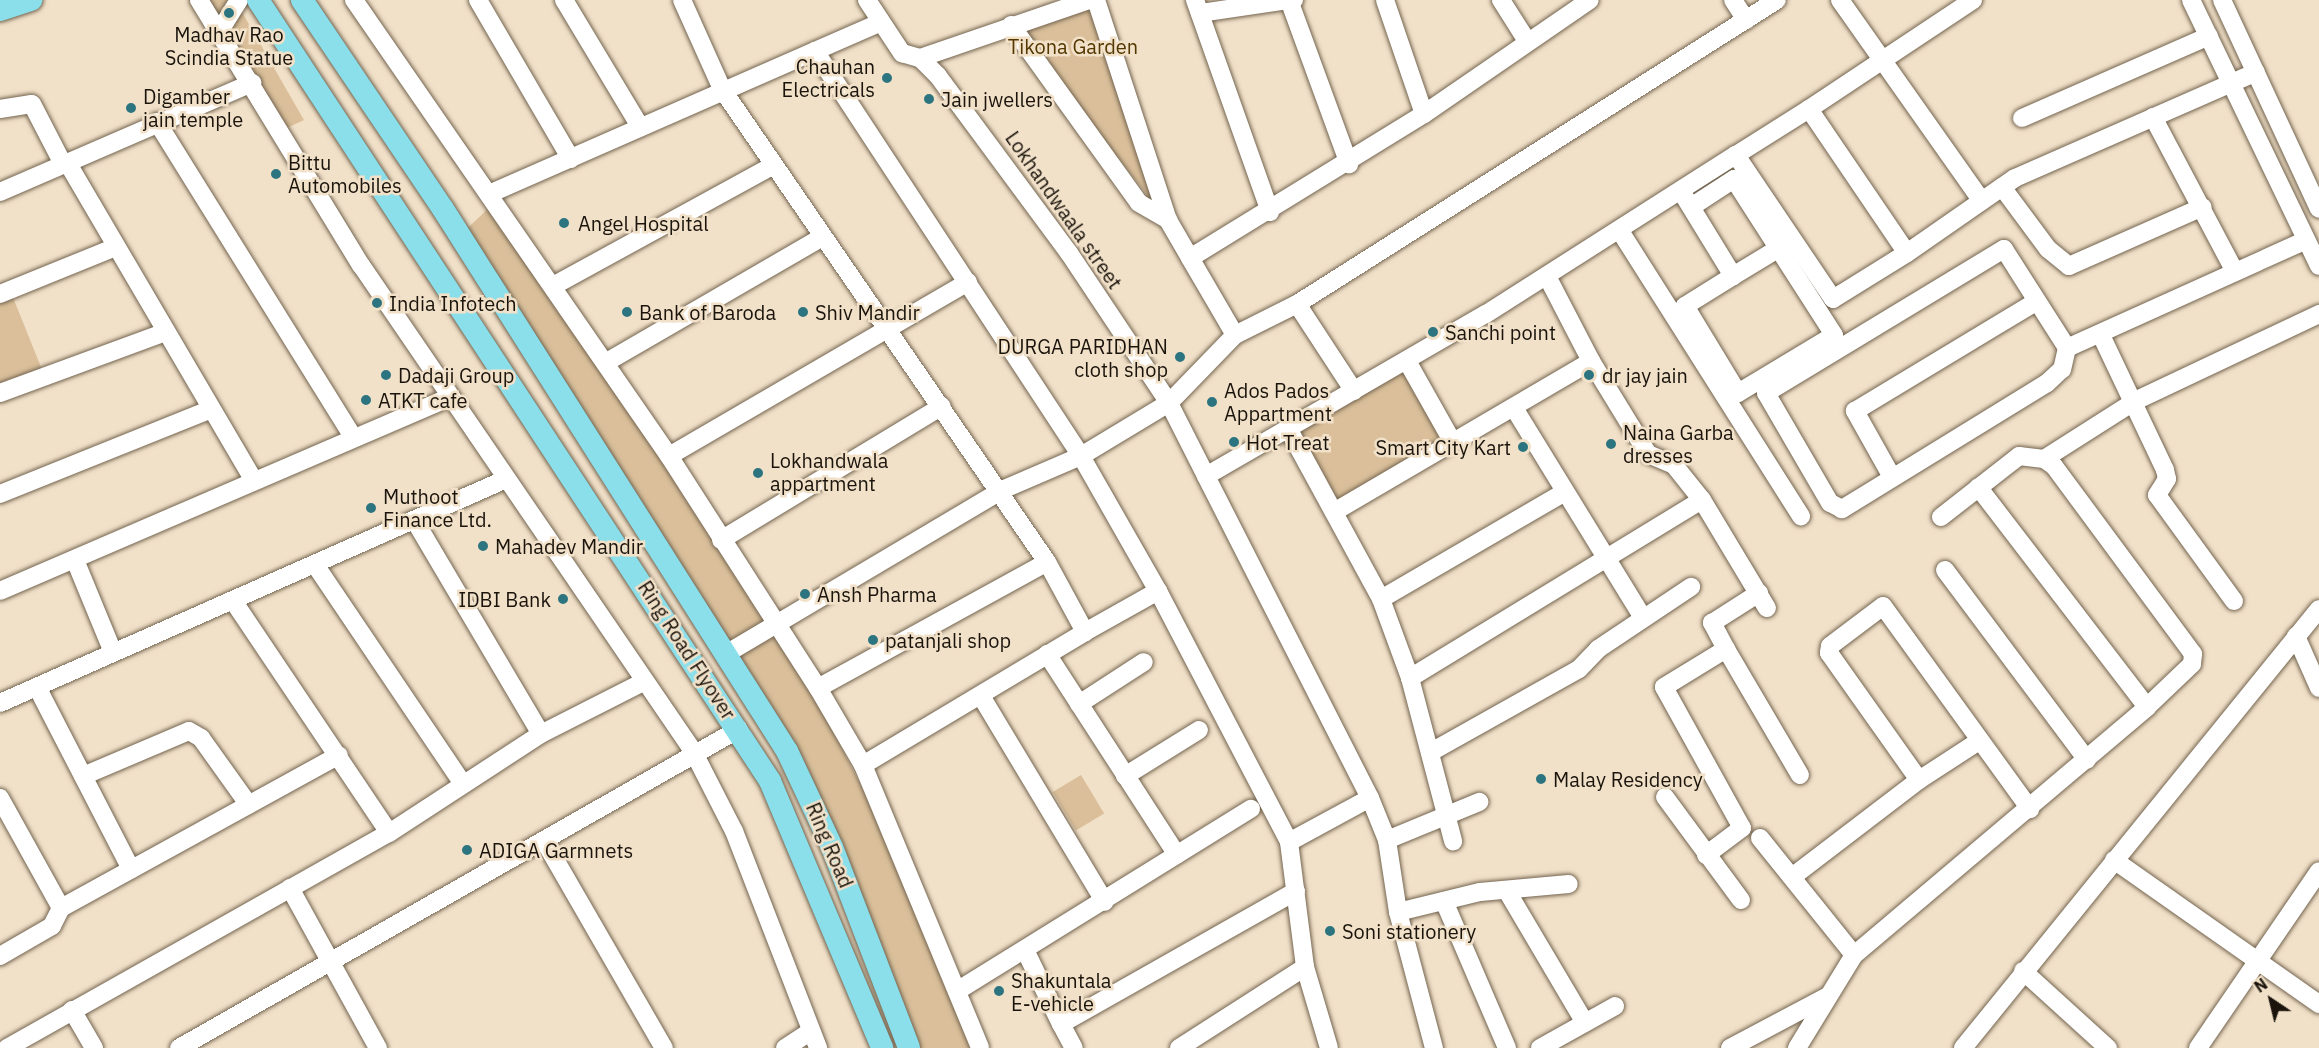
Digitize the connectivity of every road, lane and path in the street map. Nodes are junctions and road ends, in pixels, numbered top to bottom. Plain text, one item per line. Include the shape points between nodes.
1 (31, 0) edge
2 (199, 0) edge
3 (238, 0) edge
4 (258, 0) edge
5 (302, 0) edge
6 (354, 0) edge
7 (478, 0) edge
8 (564, 0) edge
9 (682, 0) edge
10 (867, 0) edge
11 (1089, 0) edge
12 (1096, 0) edge
13 (1289, 0) edge
14 (1294, 0) edge
15 (1384, 0) edge
16 (1501, 0) edge
17 (1590, 0) edge
18 (1733, 0) edge
19 (1777, 0) edge
20 (1840, 0) edge
21 (1973, 0) edge
22 (2192, 0) edge
23 (2222, 0) edge
24 (1197, 6) edge
25 (0, 10) edge
26 (1746, 20) junction
27 (879, 23) junction
28 (1011, 25) junction
29 (219, 32) junction
30 (2209, 36) junction
31 (1527, 41) junction
32 (815, 51) junction
33 (920, 58) junction
34 (1881, 58) junction
35 (2256, 72) junction
36 (252, 83) junction
37 (2231, 83) junction
38 (722, 90) junction
39 (0, 109) edge
40 (1809, 109) junction
41 (1424, 114) junction
42 (2153, 117) junction
43 (2022, 118) dead end
44 (157, 122) junction
45 (639, 126) junction
46 (1736, 155) junction
47 (571, 159) junction
48 (65, 163) junction
49 (1349, 164) junction
50 (772, 166) junction
51 (2002, 187) junction
52 (1681, 191) junction
53 (0, 192) edge
54 (489, 194) junction
55 (1982, 201) junction
56 (2318, 206) edge
57 (1691, 207) junction
58 (2203, 207) junction
59 (1270, 212) junction
60 (2294, 215) junction
61 (1168, 220) junction
62 (1620, 231) junction
63 (821, 238) junction
64 (2306, 240) junction
65 (116, 247) junction
66 (1779, 248) junction
67 (1906, 253) junction
68 (1190, 258) junction
69 (2319, 267) edge
70 (2235, 272) junction
71 (1546, 276) junction
72 (1733, 276) junction
73 (968, 282) junction
74 (552, 286) junction
75 (0, 294) edge
76 (2036, 302) junction
77 (1297, 304) junction
78 (2319, 314) edge
79 (890, 331) junction
80 (166, 332) junction
81 (1235, 335) junction
82 (2101, 335) junction
83 (2067, 348) junction
84 (1407, 361) junction
85 (1591, 361) junction
86 (605, 363) junction
87 (1354, 391) junction
88 (0, 393) edge
89 (450, 397) junction
90 (2135, 401) junction
91 (1169, 403) junction
92 (942, 406) junction
93 (1514, 408) junction
94 (211, 409) junction
95 (1290, 432) junction
96 (352, 435) junction
97 (1451, 439) junction
98 (669, 456) junction
99 (1081, 456) junction
100 (2044, 459) junction
101 (1206, 476) junction
102 (1892, 477) junction
103 (252, 479) junction
104 (504, 480) junction
105 (1978, 487) junction
106 (1002, 490) junction
107 (1565, 492) junction
108 (0, 494) edge
109 (1702, 500) junction
110 (1334, 512) junction
111 (1801, 516) dead end
112 (1941, 517) dead end
113 (415, 521) junction
114 (721, 540) junction
115 (1604, 559) junction
116 (75, 560) junction
117 (1047, 562) junction
118 (316, 566) junction
119 (1944, 570) dead end
120 (1691, 587) dead end
121 (0, 591) edge
122 (1158, 591) junction
123 (1381, 599) junction
124 (2234, 601) dead end
125 (234, 602) junction
126 (2319, 609) edge
127 (1642, 618) junction
128 (774, 621) junction
129 (1085, 632) junction
130 (2296, 636) junction
131 (1726, 649) junction
132 (113, 652) junction
133 (728, 653) junction
134 (1047, 654) junction
135 (1144, 662) dead end
136 (1410, 678) junction
137 (643, 682) junction
138 (37, 687) junction
139 (818, 688) junction
140 (2319, 688) edge
141 (981, 696) junction
142 (0, 703) edge
143 (1079, 704) junction
144 (2147, 706) junction
145 (739, 729) junction
146 (1199, 730) dead end
147 (542, 734) junction
148 (1979, 741) junction
149 (693, 751) junction
150 (1431, 752) junction
151 (339, 755) junction
152 (2087, 760) junction
153 (863, 765) junction
154 (1800, 775) dead end
155 (83, 776) junction
156 (1125, 776) junction
157 (1919, 780) junction
158 (463, 784) junction
159 (1665, 797) dead end
160 (0, 798) edge
161 (1370, 798) junction
162 (1479, 802) dead end
163 (249, 805) junction
164 (1251, 809) dead end
165 (2030, 809) junction
166 (1444, 815) junction
167 (389, 833) junction
168 (1760, 838) dead end
169 (1387, 840) junction
170 (1453, 841) dead end
171 (545, 842) junction
172 (1289, 842) junction
173 (1177, 855) junction
174 (1706, 855) junction
175 (2114, 860) junction
176 (131, 869) junction
177 (2319, 871) edge
178 (1792, 877) junction
179 (1569, 884) dead end
180 (290, 888) junction
181 (1296, 891) junction
182 (1507, 891) junction
183 (1741, 900) dead end
184 (1444, 901) junction
185 (1106, 902) junction
186 (61, 908) junction
187 (1398, 912) junction
188 (1026, 952) junction
189 (1854, 955) junction
190 (0, 956) edge
191 (331, 961) junction
192 (2259, 962) junction
193 (1305, 967) junction
194 (2023, 971) junction
195 (957, 991) junction
196 (1826, 997) junction
197 (2319, 1005) edge
198 (1614, 1006) dead end
199 (72, 1010) junction
200 (1585, 1023) junction
201 (1061, 1024) junction
202 (811, 1031) junction
203 (7, 1048) edge
204 (94, 1048) edge
205 (180, 1048) edge
206 (378, 1048) edge
207 (664, 1048) edge
208 (785, 1048) edge
209 (818, 1048) edge
210 (882, 1048) edge
211 (909, 1048) edge
212 (981, 1048) edge
213 (1074, 1048) edge
214 (1179, 1048) edge
215 (1329, 1048) edge
216 (1434, 1048) edge
217 (1507, 1048) edge
218 (1540, 1048) edge
219 (1730, 1048) edge
220 (1797, 1048) edge
221 (1963, 1048) edge
222 (2108, 1048) edge
223 (2198, 1048) edge

1 - 25 main road
2 - 29 street
3 - 29 street
4 - 145 main road, Ring Road Flyover
5 - 133 main road, Ring Road Flyover
6 - 54 street
7 - 47 street
8 - 45 street
9 - 38 street
10 - 27 street, Lokhandwaala street
11 - 28 street
12 - 61 street
13 - 14 street
13 - 24 street
13 - 49 street
15 - 41 street
16 - 31 street
17 - 31 street
18 - 26 street
19 - 26 street
20 - 34 street
21 - 34 street
22 - 30 street
23 - 35 street
24 - 59 street
26 - 77 street
27 - 32 street
27 - 33 street, Lokhandwaala street via 902,53
28 - 33 street
28 - 61 street via 1139,203
29 - 36 street
30 - 37 street
30 - 43 street
31 - 41 street
32 - 38 street
32 - 73 street
33 - 91 street, Lokhandwaala street via 983,133
34 - 40 street
34 - 55 street
35 - 37 street
35 - 56 street
36 - 44 street
36 - 89 street via 361,265
37 - 42 street
37 - 60 street
38 - 45 street
38 - 50 street
39 - 48 street via 32,104
40 - 46 street
40 - 67 street
41 - 49 street
42 - 51 street
42 - 58 street
44 - 48 street
44 - 96 street
45 - 47 street
46 - 52 street
46 - 67 street via 1833,299
47 - 54 street
48 - 53 street
48 - 65 street
49 - 59 street
50 - 63 street
50 - 74 street
51 - 55 street
51 - 58 street via 2048,249 2069,267
52 - 57 street
52 - 62 street
54 - 74 street
55 - 67 street
56 - 60 street
57 - 66 street via 1734,179
57 - 72 street
58 - 70 street
59 - 68 street
60 - 64 street
61 - 68 street
62 - 71 street
62 - 111 street
63 - 79 street
63 - 86 street
64 - 69 street
64 - 70 street
65 - 75 street
65 - 80 street
66 - 72 street
66 - 72 street via 1834,335 1738,393 1685,306
68 - 81 street
70 - 82 street
71 - 84 street
71 - 85 street
73 - 79 street
73 - 99 street
74 - 86 street
76 - 83 street
76 - 102 street via 1855,411
76 - 102 street via 2004,249 1766,393 1834,507 1842,508
77 - 81 street
77 - 87 street
78 - 90 street
79 - 92 street
79 - 98 street
80 - 88 street
80 - 94 street
81 - 91 street
82 - 83 street
82 - 90 street
83 - 102 street via 2062,369 2047,383
84 - 87 street
84 - 97 street
85 - 93 street
85 - 109 street via 1647,454 1674,465
86 - 98 street
87 - 95 street
89 - 96 street
89 - 104 street
90 - 100 street
90 - 124 street via 2165,470 2167,479 2157,495
91 - 99 street
91 - 101 street, Lokhandwaala street
92 - 106 street
92 - 114 street
93 - 97 street
93 - 107 street
94 - 103 street
94 - 108 street
95 - 101 street
95 - 110 street
96 - 103 street
97 - 110 street
98 - 114 street
99 - 106 street
99 - 122 street
100 - 105 street via 2019,456
100 - 144 street via 2193,654 2192,664
101 - 161 street, Lokhandwaala street
103 - 116 street
104 - 113 street
104 - 137 street
105 - 112 street
105 - 144 street
106 - 117 street
106 - 128 street
107 - 115 street
107 - 123 street
109 - 115 street
109 - 131 street via 1763,601 1712,623
110 - 123 street
113 - 118 street
113 - 147 street
114 - 128 street
115 - 127 street
115 - 136 street
116 - 121 street
116 - 132 street
117 - 129 street
117 - 139 street
118 - 125 street
118 - 158 street
119 - 152 street
120 - 127 street
122 - 129 street
122 - 172 street
123 - 136 street
125 - 132 street
125 - 151 street
126 - 130 street
127 - 150 street via 1579,669
128 - 133 street
128 - 139 street
129 - 134 street
130 - 140 street
130 - 175 street
131 - 154 street
131 - 174 street via 1664,687 1742,828
132 - 138 street
133 - 211 main road, Ring Road via 798,771
134 - 141 street
134 - 143 street
135 - 143 street
136 - 150 street
137 - 147 street
137 - 149 street
138 - 142 street
138 - 155 street
139 - 153 street
141 - 153 street
141 - 185 street
143 - 156 street
144 - 152 street
145 - 149 street
145 - 210 main road, Ring Road via 787,814
146 - 156 street
147 - 158 street
148 - 157 street
148 - 157 street via 1889,611 1878,609 1837,637 1829,653
148 - 165 street
149 - 171 street
149 - 202 street via 734,831
150 - 166 street
151 - 163 street
151 - 167 street
152 - 165 street
153 - 195 street
155 - 163 street via 189,731 201,738
155 - 176 street
156 - 173 street
157 - 178 street
158 - 167 street
159 - 174 street
160 - 186 street
161 - 169 street, Lokhandwaala street
161 - 172 street
162 - 166 street
163 - 176 street
164 - 173 street
165 - 189 street
166 - 169 street
166 - 170 street
167 - 180 street
168 - 178 street
169 - 187 street, Lokhandwaala street
171 - 191 street
171 - 207 street
172 - 181 street
173 - 185 street
174 - 183 street
175 - 192 street
175 - 194 street
176 - 186 street
177 - 192 street
178 - 189 street
179 - 182 street
180 - 191 street
180 - 199 street
181 - 193 street
181 - 201 street
182 - 184 street
182 - 200 street
184 - 187 street
184 - 217 street
185 - 188 street
186 - 190 street via 52,926
187 - 216 street, Lokhandwaala street
188 - 195 street
188 - 201 street
189 - 196 street
191 - 205 street
191 - 206 street
192 - 197 street
192 - 223 street
193 - 214 street
193 - 215 street
194 - 221 street
194 - 222 street
195 - 212 street
196 - 219 street
196 - 220 street
198 - 200 street
199 - 203 street
199 - 204 street
200 - 218 street
201 - 213 street
202 - 208 street
202 - 209 street

